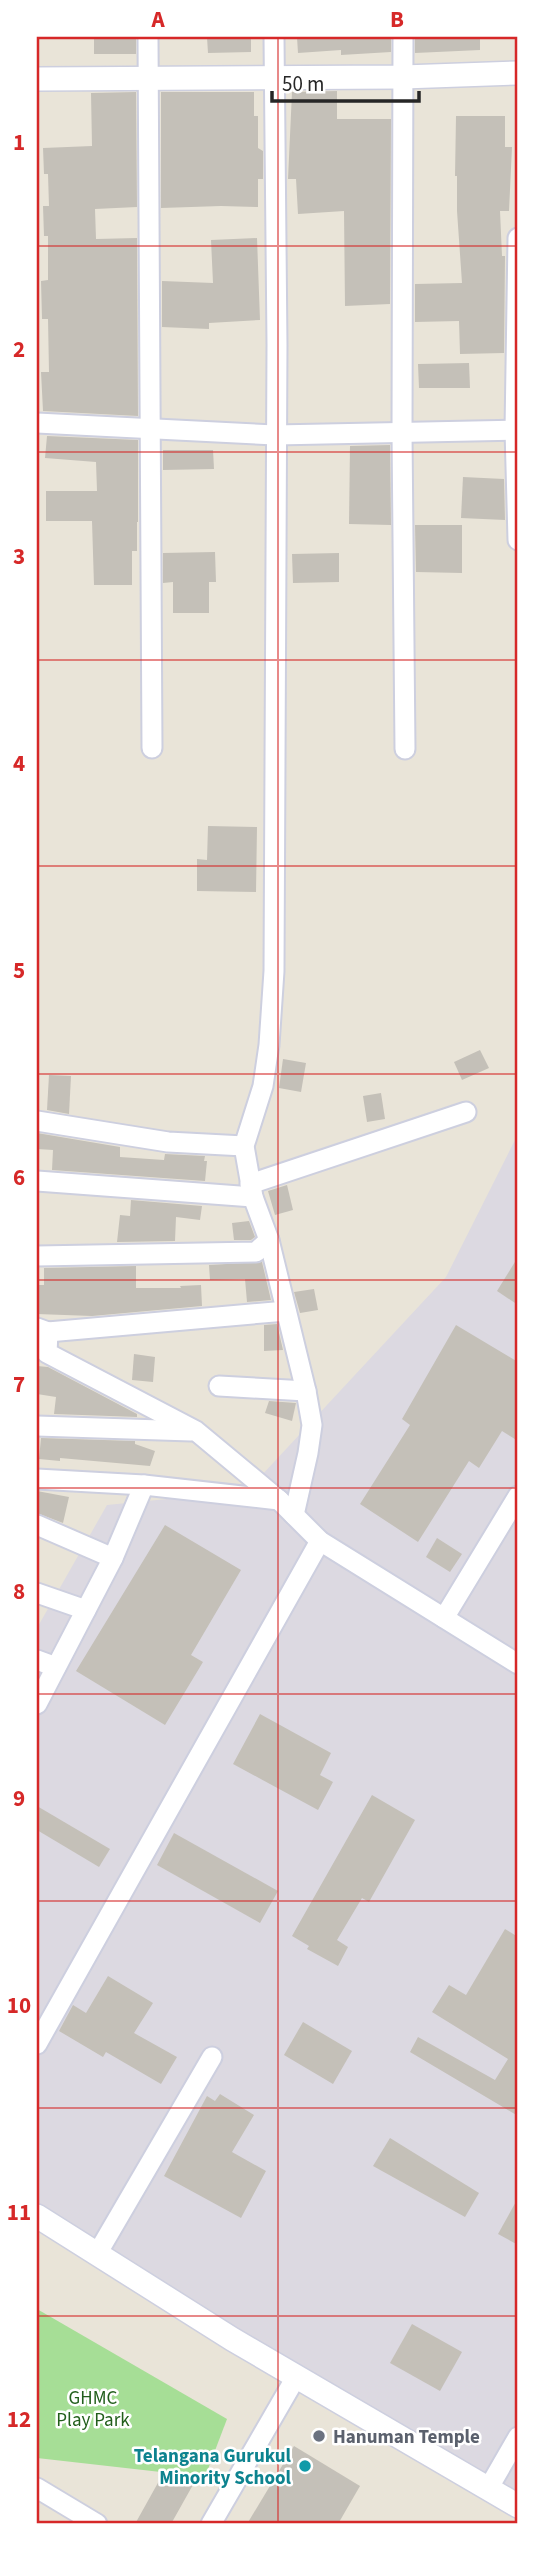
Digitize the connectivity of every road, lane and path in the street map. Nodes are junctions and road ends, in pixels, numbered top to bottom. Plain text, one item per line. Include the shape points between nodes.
1 (148, 37) edge
2 (274, 37) edge
3 (403, 37) edge
4 (518, 73) edge
5 (274, 77) junction
6 (403, 77) junction
7 (148, 78) junction
8 (37, 79) edge
9 (518, 238) edge
10 (37, 424) edge
11 (152, 428) junction
12 (517, 430) edge
13 (402, 433) junction
14 (275, 435) junction
15 (518, 540) edge
16 (152, 748) dead end
17 (405, 749) dead end
18 (466, 1112) dead end
19 (37, 1121) edge
20 (244, 1146) junction
21 (37, 1181) edge
22 (252, 1190) junction
23 (269, 1240) junction
24 (37, 1256) edge
25 (286, 1311) junction
26 (42, 1330) edge
27 (42, 1354) edge
28 (219, 1386) dead end
29 (306, 1391) junction
30 (37, 1426) edge
31 (195, 1431) junction
32 (37, 1479) edge
33 (144, 1485) junction
34 (518, 1496) edge
35 (279, 1500) junction
36 (294, 1515) junction
37 (37, 1525) edge
38 (320, 1541) junction
39 (113, 1558) junction
40 (37, 1593) edge
41 (86, 1610) junction
42 (444, 1618) junction
43 (37, 1660) edge
44 (518, 1664) edge
45 (56, 1667) junction
46 (37, 1703) edge
47 (37, 2044) edge
48 (212, 2057) dead end
49 (37, 2216) edge
50 (97, 2254) junction
51 (296, 2377) junction
52 (518, 2437) edge
53 (37, 2488) edge
54 (488, 2489) junction
55 (518, 2506) edge
56 (97, 2524) edge
57 (211, 2524) edge

1 - 7 street
2 - 5 street
3 - 6 street
4 - 6 street
5 - 6 street
5 - 7 street
5 - 14 street
6 - 13 street
7 - 8 street
7 - 11 street
9 - 12 street
10 - 11 street
11 - 14 street
11 - 16 street
12 - 13 street
12 - 15 street
13 - 14 street
13 - 17 street
14 - 20 street via 274,971 263,1086
18 - 22 street
19 - 20 street via 168,1142
20 - 22 street
21 - 22 street
22 - 23 street
23 - 24 street via 256,1252
23 - 25 street
25 - 26 street
25 - 29 street
26 - 27 street
27 - 31 street
28 - 29 street
29 - 36 street via 312,1424
30 - 31 street
31 - 35 street
32 - 33 street
33 - 35 street
33 - 39 street
34 - 42 street
35 - 36 street
36 - 38 street
37 - 39 street
38 - 42 street
38 - 47 street
39 - 41 street
40 - 41 street
41 - 45 street
42 - 44 street
43 - 45 street
45 - 46 street
48 - 50 street
49 - 50 street
50 - 51 street
51 - 54 street
51 - 57 street
52 - 54 street
53 - 56 street
54 - 55 street

